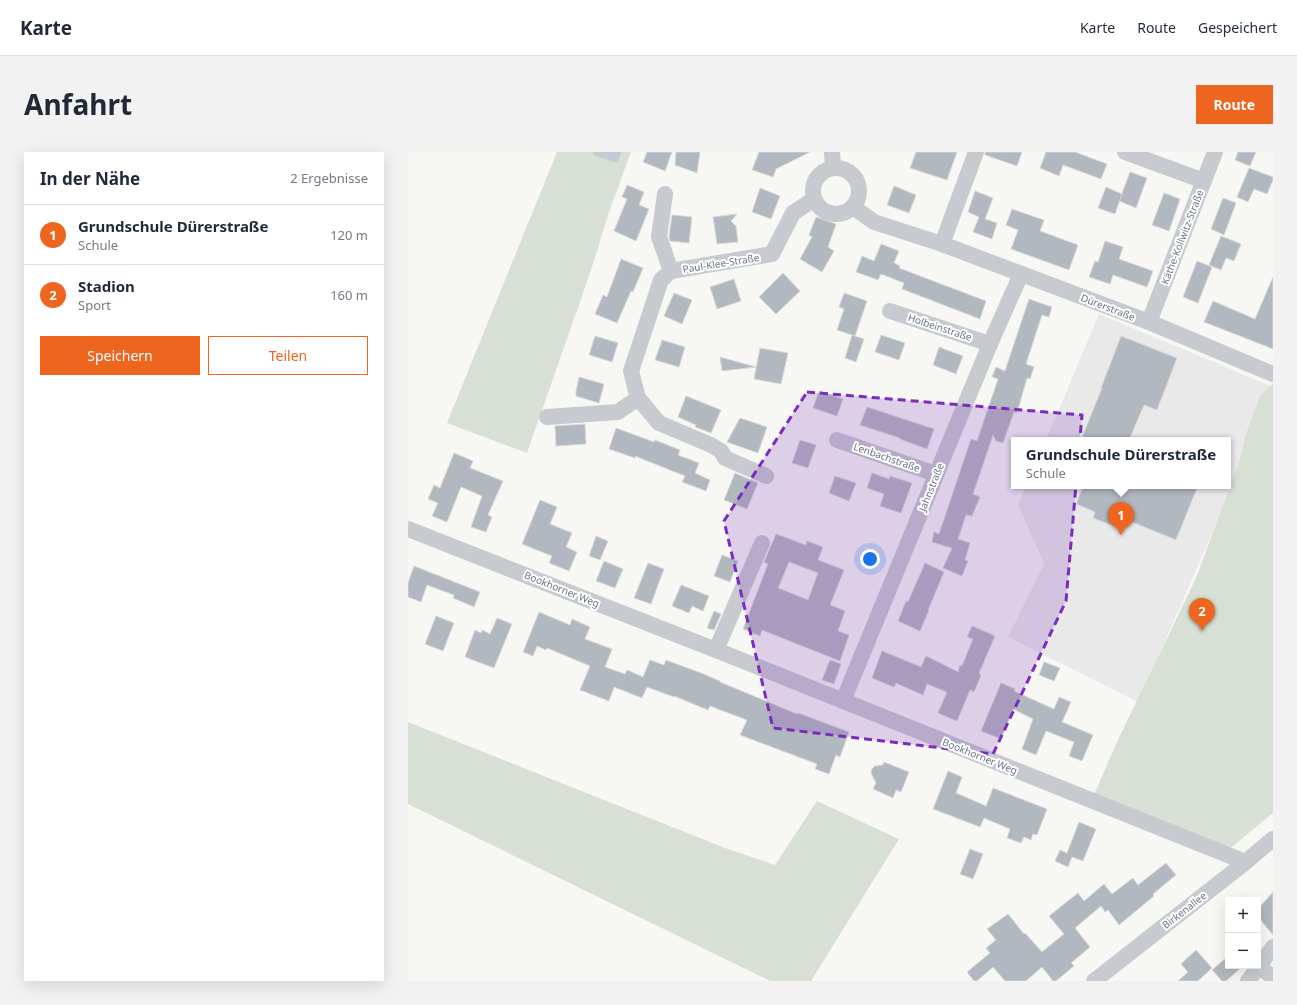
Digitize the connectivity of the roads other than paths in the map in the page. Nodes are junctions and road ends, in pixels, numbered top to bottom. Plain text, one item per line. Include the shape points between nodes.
1 (976, 152) edge
2 (1125, 152) edge
3 (1215, 152) edge
4 (833, 160) edge
5 (1204, 181) junction
6 (665, 194) dead end
7 (814, 199) junction
8 (854, 207) junction
9 (942, 244) junction
10 (671, 271) junction
11 (1020, 274) junction
12 (890, 311) dead end
13 (1149, 322) junction
14 (990, 344) junction
15 (1273, 374) edge
16 (638, 398) junction
17 (547, 417) dead end
18 (837, 440) dead end
19 (936, 474) junction
20 (766, 476) dead end
21 (408, 529) edge
22 (762, 543) dead end
23 (716, 650) junction
24 (843, 701) junction
25 (1273, 839) edge
26 (1242, 865) junction
27 (1273, 947) edge
28 (1261, 964) edge
29 (1257, 969) edge
30 (1261, 969) edge
31 (1273, 978) edge
32 (1094, 981) edge
33 (1248, 981) edge

1 - 9 street
2 - 5 street
3 - 5 street, Käthe-Kollwitz-Straße
4 - 7 street via 816,179
4 - 8 street via 855,176 860,192
5 - 13 street, Käthe-Kollwitz-Straße
6 - 10 street, Paul-Klee-Straße via 660,237
7 - 8 street via 822,210 828,213 842,214
7 - 10 street, Paul-Klee-Straße via 793,212 772,254
8 - 9 street, Dürerstraße via 874,222
9 - 11 street, Dürerstraße
10 - 16 street, Paul-Klee-Straße via 661,280 631,371
11 - 13 street, Dürerstraße
11 - 14 street, Jahnstraße
12 - 14 street, Holbeinstraße
13 - 15 street, Dürerstraße
14 - 19 street, Jahnstraße
16 - 17 street via 618,412
16 - 20 street, Paul-Klee-Straße via 658,423 711,445 721,451 725,458
18 - 19 street, Lenbachstraße
19 - 24 street, Jahnstraße
21 - 23 street, Bookhorner Weg
22 - 23 street
23 - 24 street, Bookhorner Weg
24 - 26 street, Bookhorner Weg via 1238,859
25 - 26 street, Birkenallee
26 - 32 street, Birkenallee
27 - 28 street
29 - 33 street
30 - 31 street

